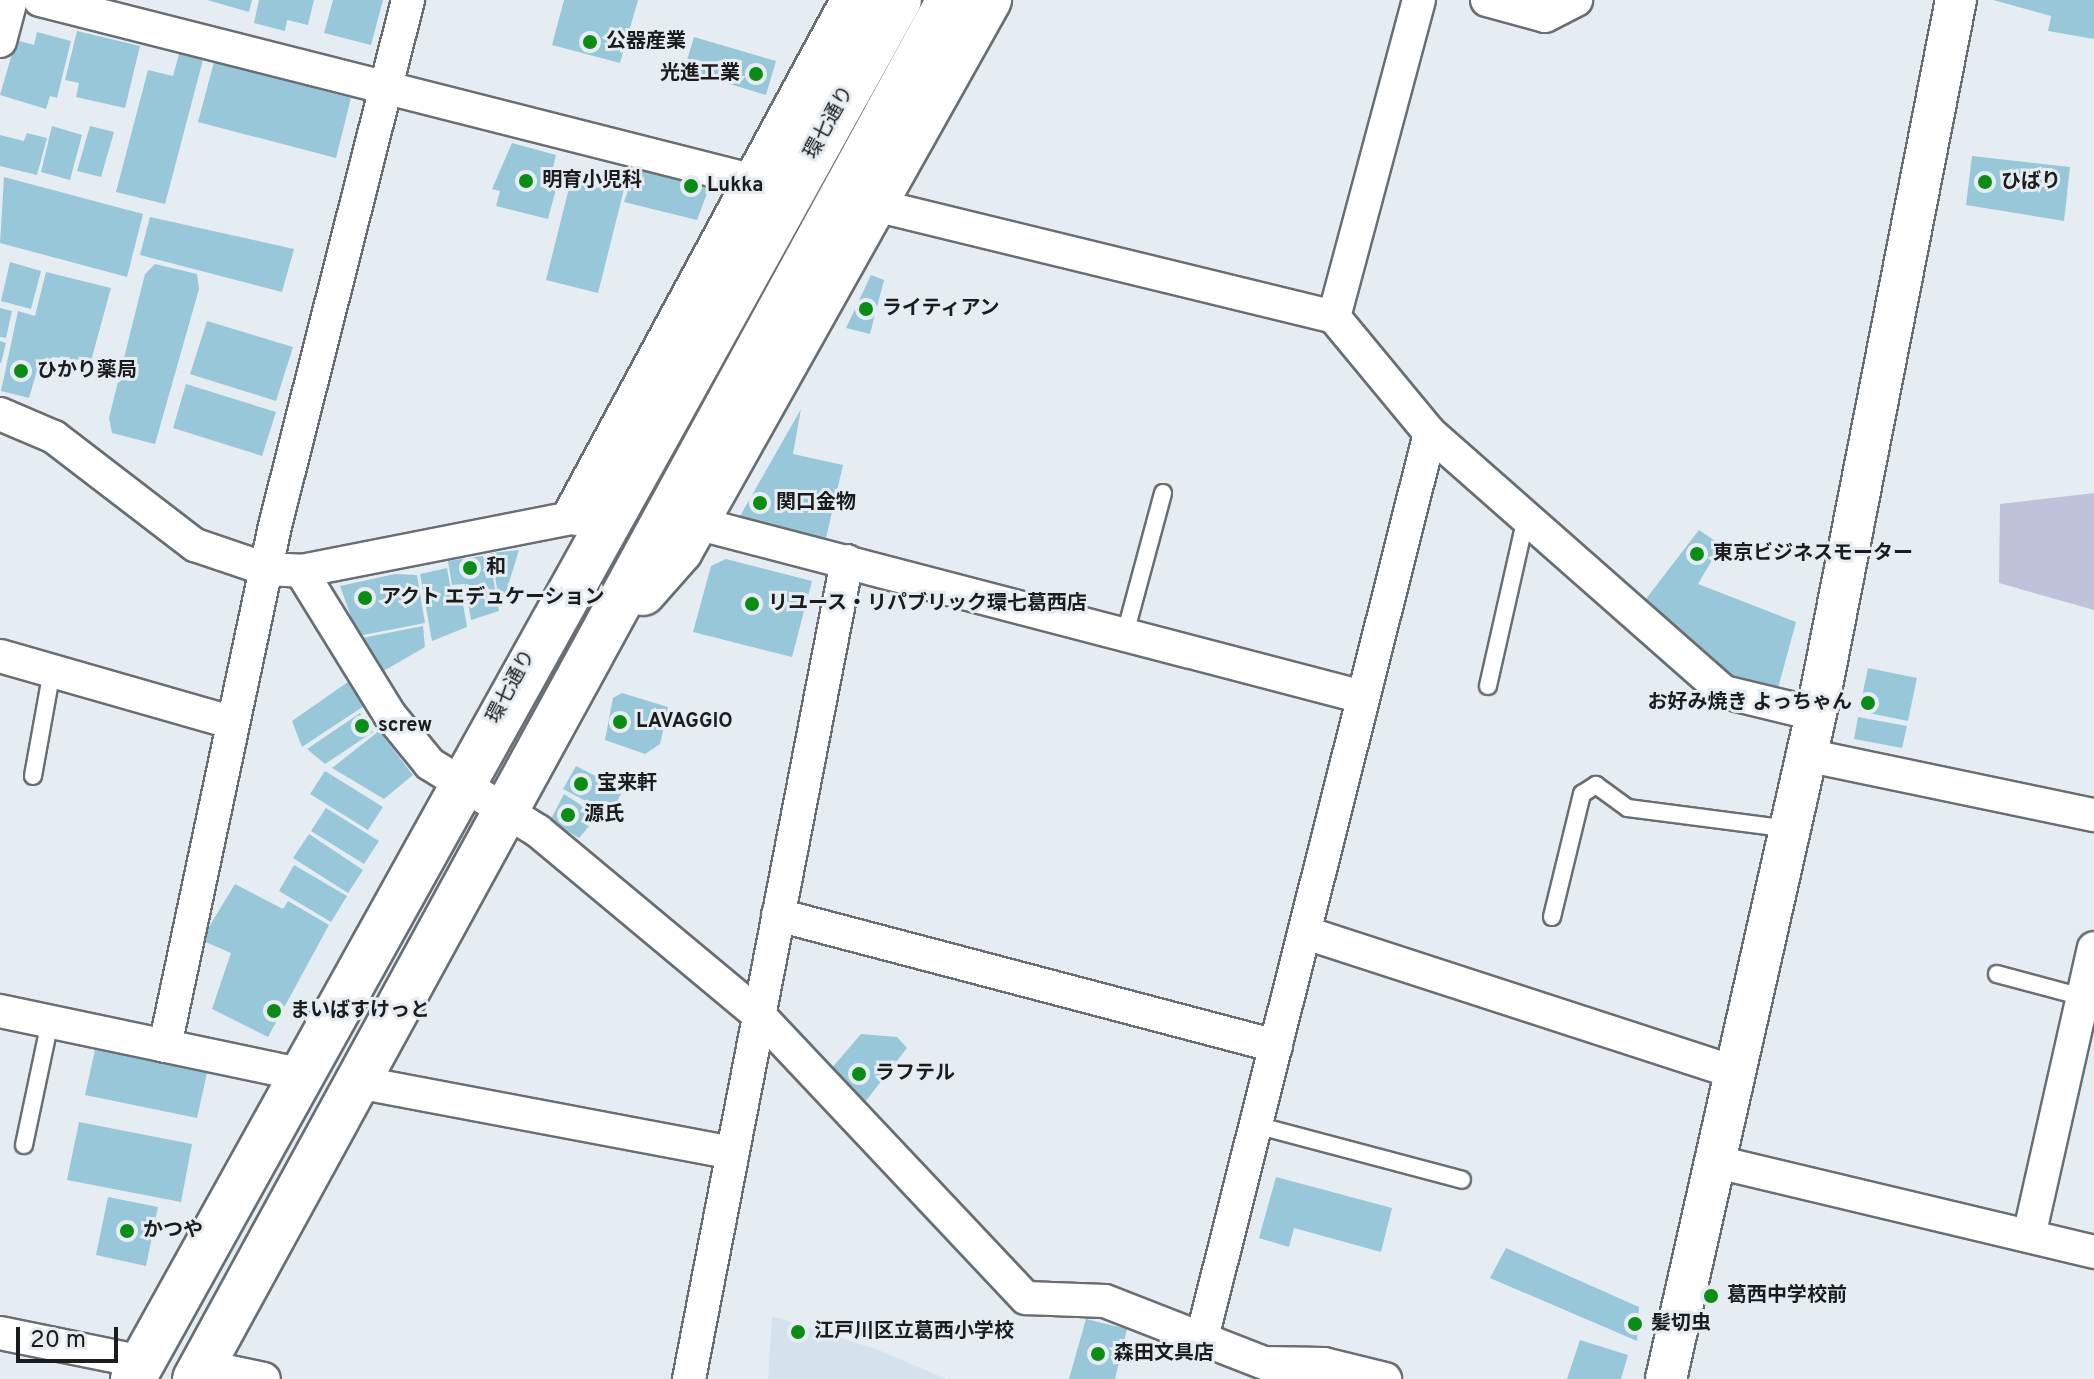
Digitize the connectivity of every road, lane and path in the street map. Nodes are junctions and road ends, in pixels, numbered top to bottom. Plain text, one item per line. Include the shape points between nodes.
1 (11, 0) edge
2 (40, 0) edge
3 (408, 0) edge
4 (854, 0) edge
5 (899, 0) edge
6 (949, 0) edge
7 (989, 0) edge
8 (1419, 0) edge
9 (1487, 0) edge
10 (1576, 0) edge
11 (1956, 0) edge
12 (0, 41) edge
13 (383, 87) junction
14 (755, 181) junction
15 (871, 204) junction
16 (1334, 317) junction
17 (0, 414) edge
18 (1430, 433) junction
19 (1163, 493) dead end
20 (576, 517) junction
21 (1526, 518) junction
22 (696, 523) junction
23 (847, 561) junction
24 (266, 569) junction
25 (301, 571) junction
26 (546, 623) junction
27 (1125, 634) junction
28 (589, 655) junction
29 (0, 656) edge
30 (52, 670) junction
31 (1488, 686) dead end
32 (1359, 696) junction
33 (1815, 714) junction
34 (233, 723) junction
35 (1806, 755) junction
36 (33, 776) dead end
37 (457, 787) junction
38 (508, 810) junction
39 (2094, 815) edge
40 (1789, 829) junction
41 (778, 915) junction
42 (1552, 917) dead end
43 (1306, 933) junction
44 (2094, 948) edge
45 (1997, 974) dead end
46 (2083, 997) junction
47 (0, 1011) edge
48 (759, 1015) junction
49 (50, 1022) junction
50 (165, 1046) junction
51 (1276, 1046) junction
52 (2082, 1051) edge
53 (1736, 1073) junction
54 (299, 1074) junction
55 (357, 1082) junction
56 (1256, 1125) junction
57 (24, 1145) dead end
58 (732, 1153) junction
59 (1717, 1162) junction
60 (1462, 1180) dead end
61 (2029, 1236) junction
62 (2094, 1252) edge
63 (0, 1333) edge
64 (1202, 1338) junction
65 (138, 1371) edge
66 (198, 1373) edge
67 (264, 1379) edge
68 (689, 1379) edge
69 (1385, 1379) edge
70 (1666, 1379) edge

1 - 12 street
2 - 13 street
3 - 13 street
4 - 14 main road
5 - 26 main road, 環七通り
6 - 28 main road
7 - 15 main road
8 - 16 street
9 - 10 street via 1545,16
11 - 33 street
13 - 14 street
13 - 24 street
14 - 20 main road
15 - 16 street
15 - 22 main road
16 - 18 street
17 - 24 street via 54,437 195,545
18 - 21 street
18 - 32 street
19 - 27 lane
20 - 25 street
20 - 26 main road
21 - 31 lane
21 - 33 street via 1724,692
22 - 23 street
22 - 28 main road
23 - 27 street
23 - 41 street
24 - 25 street
24 - 34 street
25 - 37 street via 390,715
26 - 37 main road, 環七通り
27 - 32 street
28 - 38 main road
29 - 30 street
30 - 34 street
30 - 36 lane
32 - 43 street
33 - 35 street
34 - 50 street
35 - 39 street
35 - 40 street
37 - 38 street
37 - 54 main road, 環七通り
38 - 48 street
38 - 55 main road
40 - 42 lane via 1628,808 1596,785 1582,794
40 - 53 street
41 - 48 street
41 - 51 street
43 - 51 street
43 - 53 street
44 - 46 street
45 - 46 lane
46 - 52 street
47 - 49 street
48 - 58 street
48 - 64 street via 1026,1298 1105,1301
49 - 50 street
49 - 57 lane
50 - 54 street
51 - 56 street
52 - 61 street
53 - 59 street
54 - 65 main road, 環七通り
55 - 58 street
55 - 66 main road
56 - 60 lane
56 - 64 street
58 - 68 street
59 - 61 street
59 - 70 street
61 - 62 street
63 - 65 street
64 - 69 street via 1264,1363 1324,1364
66 - 67 street

